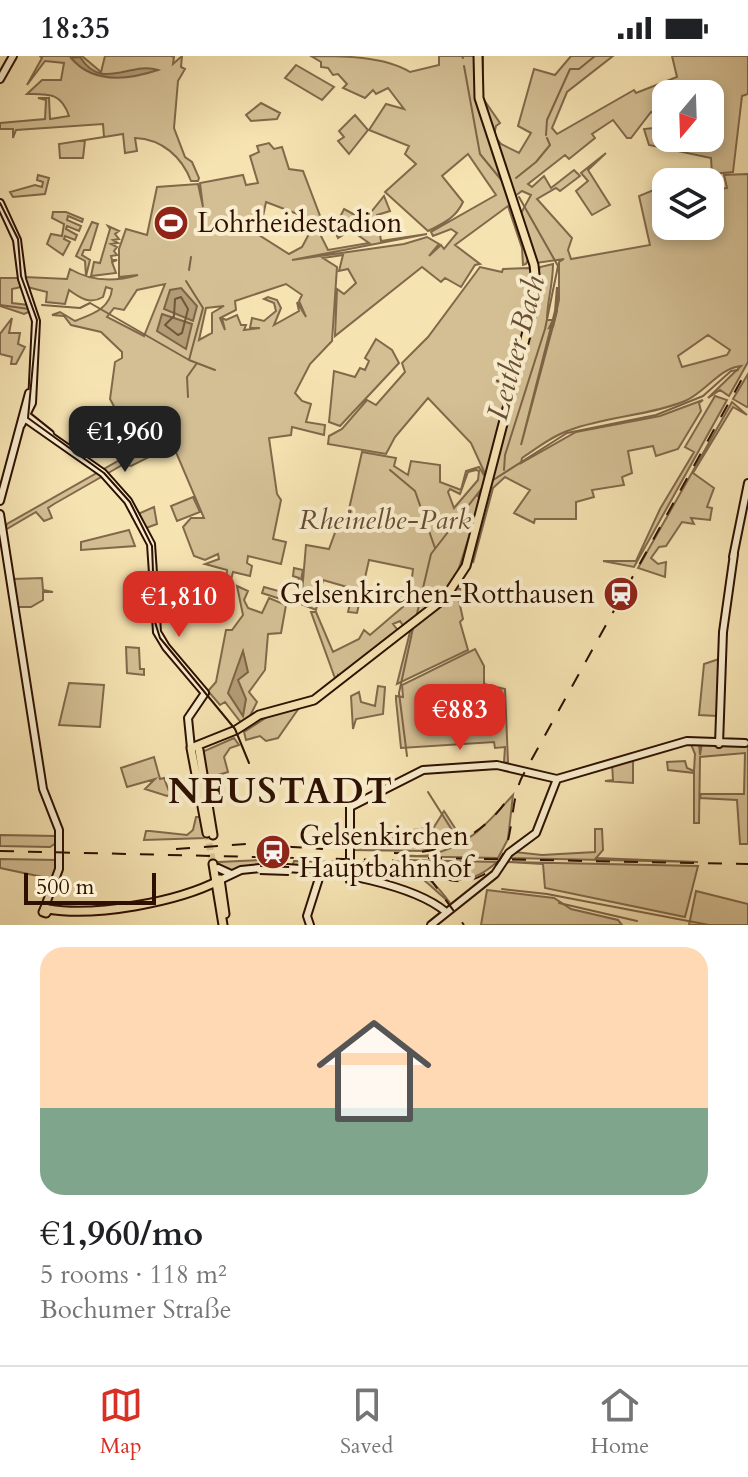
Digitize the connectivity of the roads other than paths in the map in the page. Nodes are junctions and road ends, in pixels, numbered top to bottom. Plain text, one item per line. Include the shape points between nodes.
1 (12, 56) edge
2 (478, 56) edge
3 (0, 73) edge
4 (0, 79) edge
5 (0, 203) edge
6 (24, 418) junction
7 (748, 483) edge
8 (0, 501) edge
9 (0, 514) edge
10 (719, 743) junction
11 (747, 743) edge
12 (194, 749) junction
13 (557, 779) junction
14 (216, 866) joint
15 (260, 869) junction
16 (288, 869) junction
17 (231, 874) junction
18 (319, 877) junction
19 (350, 880) junction
20 (218, 883) junction
21 (49, 912) edge
22 (446, 912) junction
23 (225, 925) edge
24 (311, 925) edge
25 (431, 925) edge

1 - 3 main road
1 - 4 main road
2 - 12 main road via 479,98 534,265 537,293 461,578 445,598 319,696
5 - 6 main road via 17,240 20,274 35,316 36,351
6 - 8 main road
6 - 12 main road via 106,475 128,501 151,547 157,632 205,693 190,712
7 - 10 main road via 725,617
9 - 21 main road via 43,789 57,820 59,869
10 - 11 main road
10 - 13 main road via 686,742
12 - 12 main road via 210,834 200,769
13 - 19 main road via 503,765 423,770 350,807
13 - 22 main road via 536,833
14 - 17 main road
14 - 20 main road
15 - 16 main road, bridge
15 - 17 main road
15 - 20 main road
16 - 18 main road
16 - 18 main road
17 - 20 main road
18 - 19 main road
18 - 24 main road
19 - 22 main road via 401,891
20 - 21 main road via 125,907
20 - 23 main road
22 - 25 main road

